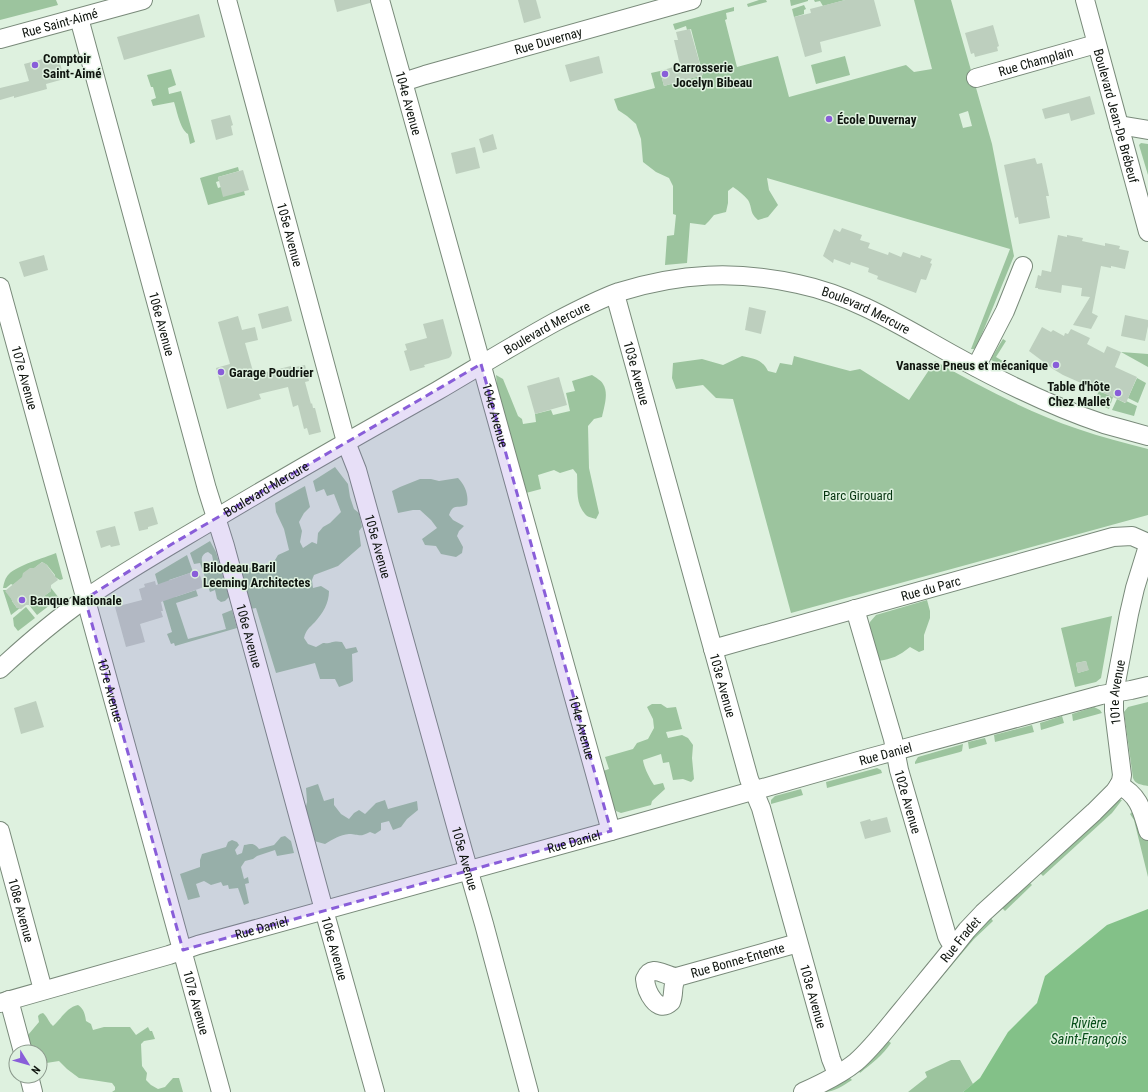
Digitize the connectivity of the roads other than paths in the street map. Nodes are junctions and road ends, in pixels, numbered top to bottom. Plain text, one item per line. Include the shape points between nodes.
1 (143, 0) edge
2 (227, 0) edge
3 (380, 0) edge
4 (692, 0) edge
5 (1085, 0) edge
6 (79, 18) junction
7 (0, 39) edge
8 (1096, 44) junction
9 (976, 78) dead end
10 (403, 82) junction
11 (1119, 125) junction
12 (1148, 130) edge
13 (1148, 232) edge
14 (1023, 266) dead end
15 (0, 288) edge
16 (614, 294) junction
17 (481, 364) junction
18 (976, 367) junction
19 (1148, 436) edge
20 (346, 442) junction
21 (216, 518) junction
22 (1148, 543) edge
23 (1148, 546) edge
24 (85, 599) junction
25 (855, 609) junction
26 (713, 649) junction
27 (0, 669) edge
28 (1148, 686) edge
29 (1114, 693) junction
30 (896, 751) junction
31 (1120, 786) junction
32 (754, 790) junction
33 (0, 830) edge
34 (611, 831) junction
35 (1148, 831) edge
36 (4, 858) edge
37 (468, 870) junction
38 (324, 910) junction
39 (798, 943) junction
40 (955, 945) junction
41 (182, 950) junction
42 (677, 977) dead end
43 (44, 990) junction
44 (4, 1001) edge
45 (20, 1044) edge
46 (837, 1074) junction
47 (221, 1092) edge
48 (375, 1092) edge
49 (529, 1092) edge
50 (803, 1092) edge

1 - 6 street, Rue Saint-Aimé
2 - 20 street, 105e Avenue
3 - 10 street, 104e Avenue
4 - 10 street, Rue Duvernay
5 - 8 street, Boulevard Jean-De Brébeuf
6 - 7 street, Rue Saint-Aimé
6 - 21 street, 106e Avenue
8 - 9 street, Rue Champlain
8 - 11 street, Boulevard Jean-De Brébeuf
10 - 17 street, 104e Avenue
11 - 12 street
11 - 13 street, Boulevard Jean-De Brébeuf
14 - 18 street via 1005,311
15 - 24 street, 107e Avenue
16 - 17 street, Boulevard Mercure via 550,325
16 - 18 street, Boulevard Mercure via 667,280 716,275 749,276 798,284 851,300
16 - 26 street, 103e Avenue
17 - 20 street, Boulevard Mercure
17 - 34 street, 104e Avenue
18 - 19 street, Boulevard Mercure via 1070,411 1107,425
20 - 21 street, Boulevard Mercure
20 - 37 street, 105e Avenue via 359,478
21 - 24 street, Boulevard Mercure
21 - 38 street, 106e Avenue
22 - 25 street, Rue du Parc via 1132,536 1113,537
23 - 29 street, 101e Avenue via 1129,614
24 - 27 street, Boulevard Mercure
24 - 41 street, 107e Avenue
25 - 26 street, Rue du Parc
25 - 30 street, 102e Avenue
26 - 32 street, 103e Avenue
28 - 29 street, Rue Daniel
29 - 30 street, Rue Daniel
29 - 31 street, 101e Avenue via 1122,775
30 - 32 street, Rue Daniel
30 - 40 street, 102e Avenue via 947,936
31 - 35 street via 1132,794 1139,803
31 - 40 street, Rue Fradet via 994,902
32 - 34 street, Rue Daniel
32 - 39 street, 103e Avenue
33 - 36 street, 108e Avenue
34 - 37 street, Rue Daniel
36 - 43 street, 108e Avenue
37 - 38 street, Rue Daniel
37 - 49 street, 105e Avenue
38 - 41 street, Rue Daniel
38 - 48 street, 106e Avenue
39 - 42 street, Rue Bonne-Entente
39 - 46 street, 103e Avenue
40 - 46 street, Rue Fradet via 871,1047 856,1062
41 - 43 street, Rue Daniel
41 - 47 street, 107e Avenue
43 - 44 street, Rue Daniel
44 - 45 street
46 - 50 street, Rue Fradet

